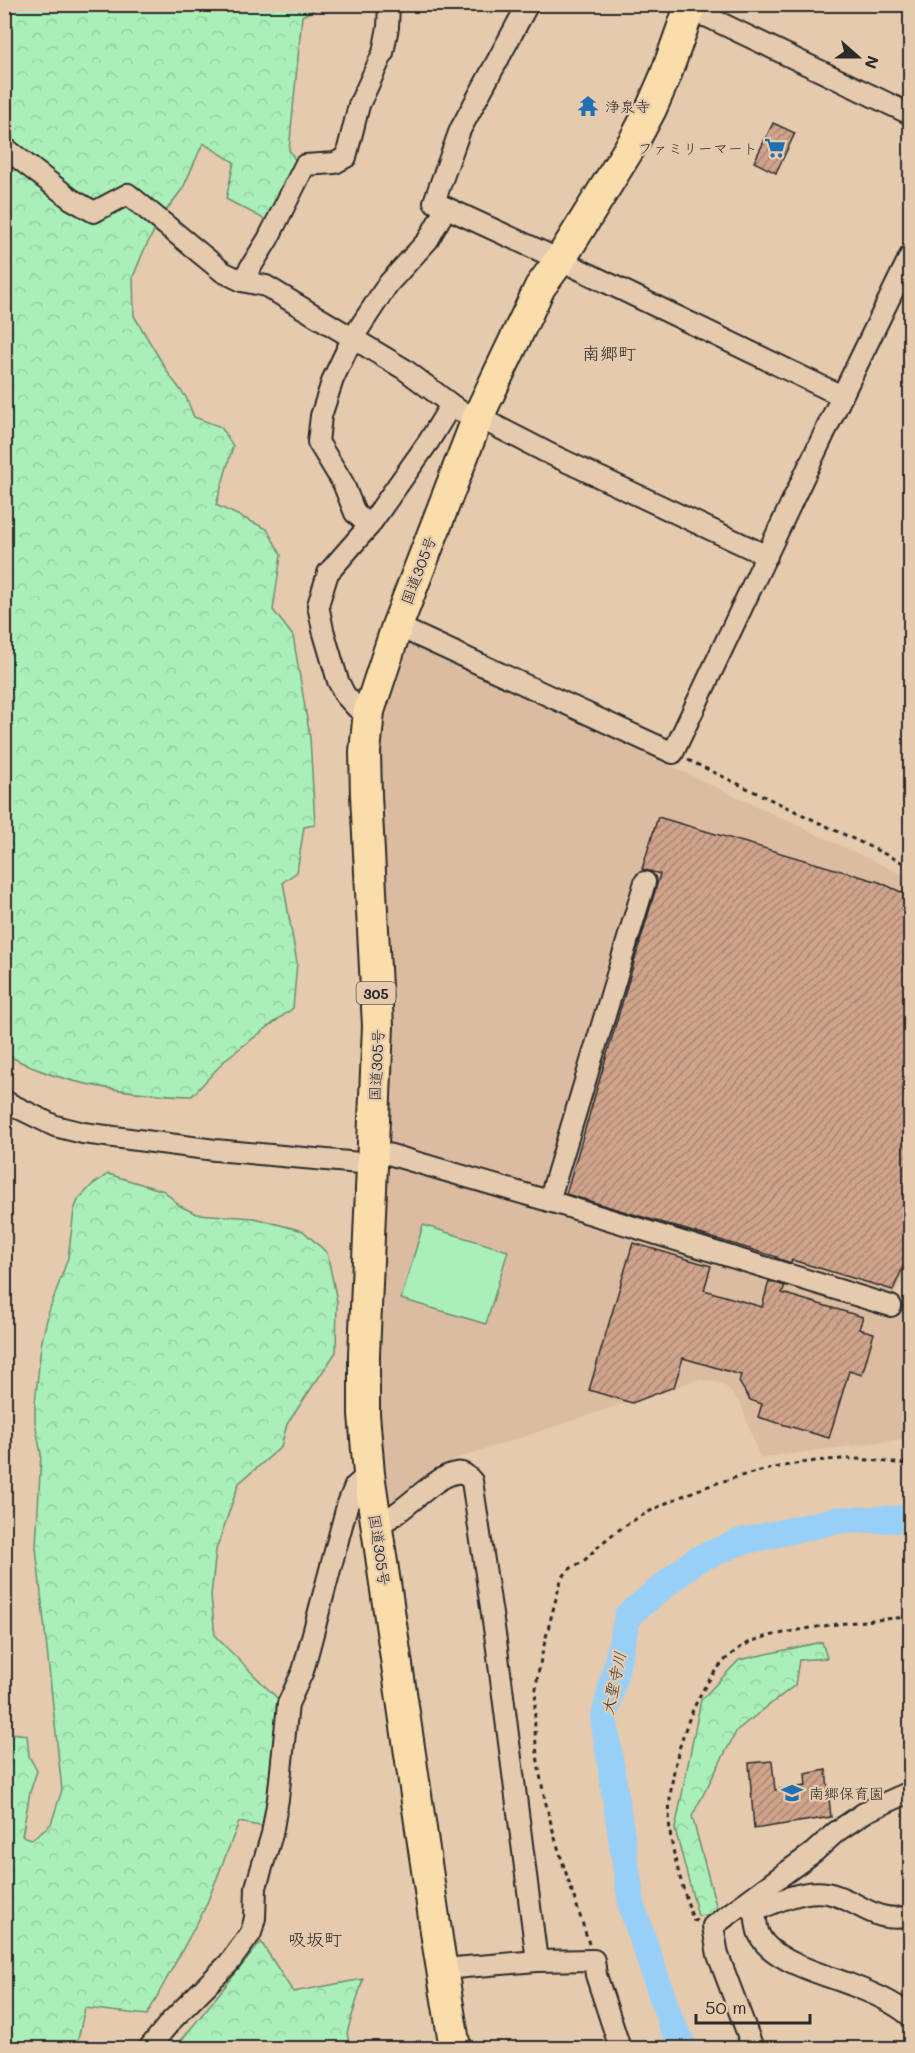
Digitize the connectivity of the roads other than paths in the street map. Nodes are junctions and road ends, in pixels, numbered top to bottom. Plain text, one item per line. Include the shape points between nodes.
1 (389, 4) edge
2 (528, 4) edge
3 (690, 8) edge
4 (910, 114) edge
5 (4, 147) edge
6 (446, 208) junction
7 (910, 256) edge
8 (560, 260) junction
9 (242, 281) junction
10 (352, 339) junction
11 (842, 396) junction
12 (464, 411) junction
13 (369, 526) junction
14 (767, 556) junction
15 (397, 626) junction
16 (369, 711) junction
17 (645, 882) dead end
18 (4, 1101) edge
19 (371, 1156) junction
20 (549, 1201) junction
21 (891, 1306) dead end
22 (369, 1474) junction
23 (377, 1526) junction
24 (910, 1792) edge
25 (748, 1907) junction
26 (910, 1916) edge
27 (537, 1961) junction
28 (442, 1969) junction
29 (910, 2016) edge
30 (149, 2049) edge
31 (456, 2049) edge
32 (620, 2049) edge
33 (753, 2049) edge

1 - 9 street via 382,53 359,105 346,157 335,163 305,165
2 - 6 street via 460,130 434,202
3 - 4 street
3 - 8 highway, 国道305号 / 305 via 651,109
5 - 9 street via 94,212 128,194 223,272
6 - 8 street
6 - 10 street via 428,240 388,284
7 - 11 street
8 - 11 street
8 - 12 highway, 国道305号 / 305
9 - 10 street via 266,286
10 - 12 street
10 - 13 street via 333,379 321,416 318,442 343,483 355,513
11 - 14 street
12 - 13 street via 429,441
12 - 14 street
12 - 15 highway, 国道305号 / 305
13 - 16 street via 328,573 318,606 338,681 357,708
14 - 15 street via 673,753
15 - 16 highway, 国道305号 / 305
16 - 19 highway, 国道305号 / 305 via 366,795 378,1026
17 - 20 street
18 - 19 street via 55,1126 83,1133 215,1150
19 - 20 street
19 - 22 highway, 国道305号 / 305 via 364,1353
20 - 21 street
22 - 23 highway, 国道305号 / 305
22 - 30 street via 355,1486 347,1506 303,1671 288,1704 278,1799 256,1887 251,1934
23 - 27 street via 440,1480 457,1472 472,1481
23 - 28 highway, 国道305号 / 305
24 - 25 street via 867,1811 836,1832
25 - 26 street via 809,1893 827,1893 876,1916
25 - 29 street via 759,1935 789,1961 881,1998
25 - 33 street via 713,1926 718,1955
27 - 28 street
27 - 32 street via 594,1960
28 - 31 highway, 国道305号 / 305

